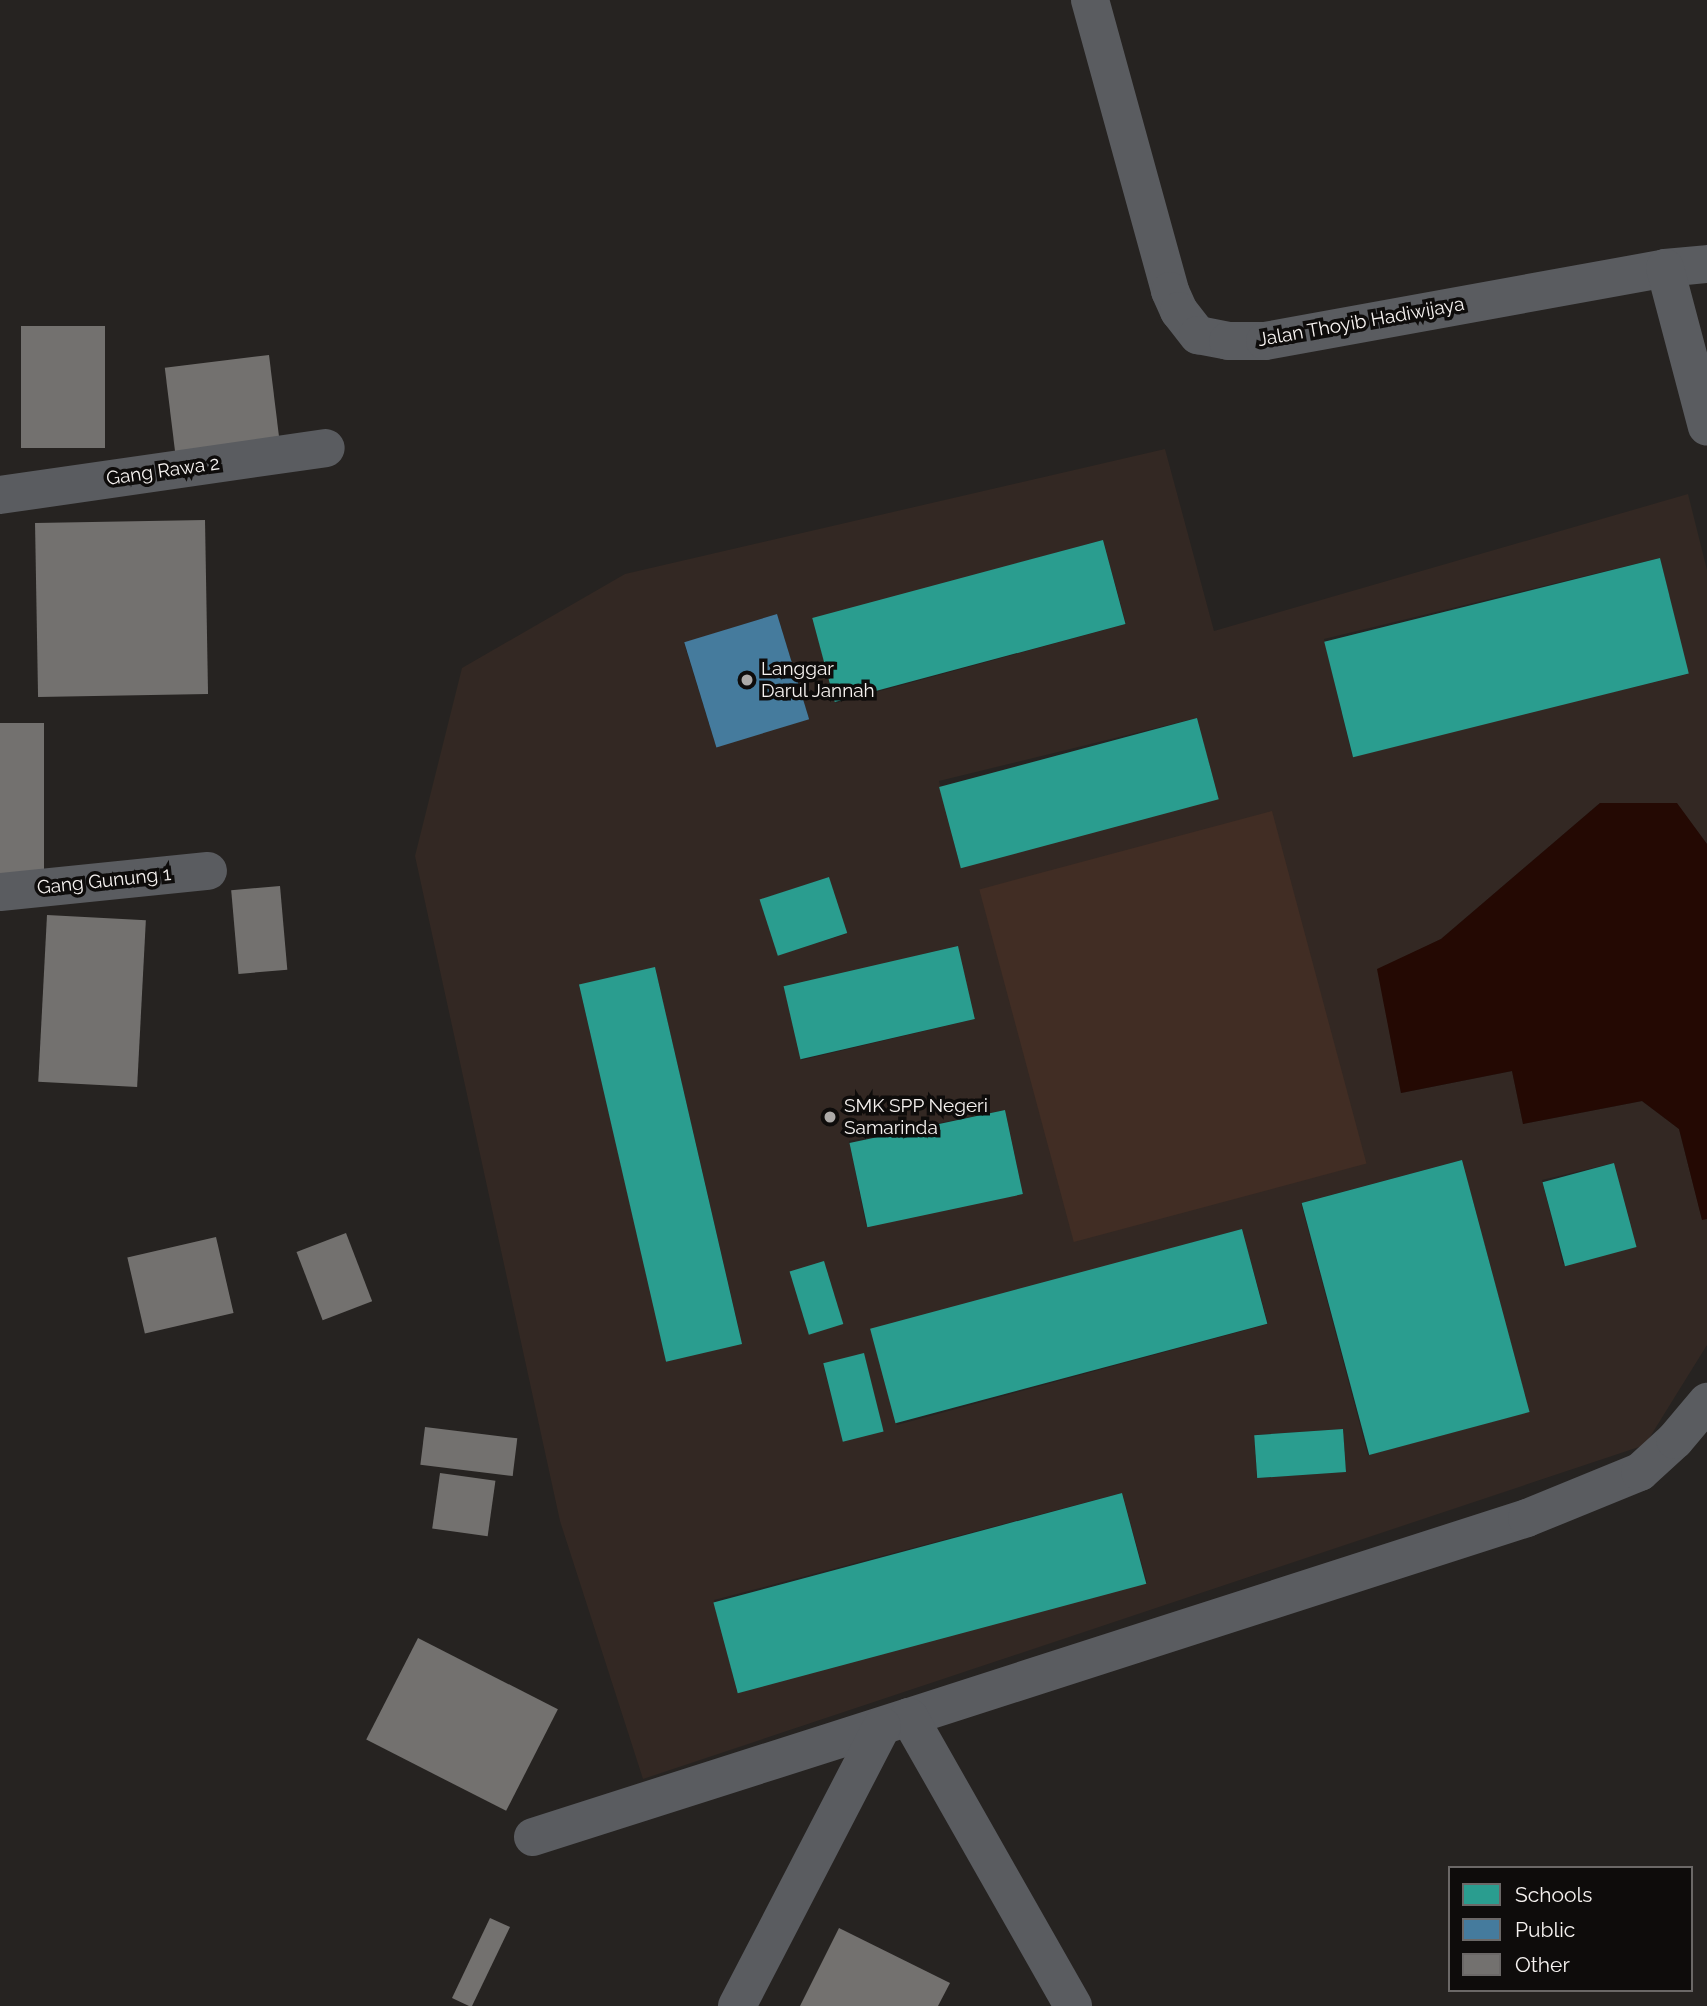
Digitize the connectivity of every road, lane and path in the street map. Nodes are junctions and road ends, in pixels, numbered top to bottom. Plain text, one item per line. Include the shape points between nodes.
1 (1090, 0) edge
2 (1707, 264) edge
3 (1665, 268) junction
4 (1707, 427) edge
5 (326, 448) dead end
6 (0, 495) edge
7 (208, 871) dead end
8 (0, 892) edge
9 (1707, 1402) edge
10 (895, 1721) junction
11 (533, 1837) dead end
12 (737, 2006) edge
13 (1073, 2006) edge

1 - 3 street, Jalan Thoyib Hadiwijaya via 1170,291 1198,335 1265,341
2 - 3 street, Jalan Thoyib Hadiwijaya
3 - 4 street
5 - 6 street, Gang Rawa 2
7 - 8 street, Gang Gunung 1
9 - 10 street via 1640,1472 1528,1518
10 - 11 street
10 - 12 street
10 - 13 street

